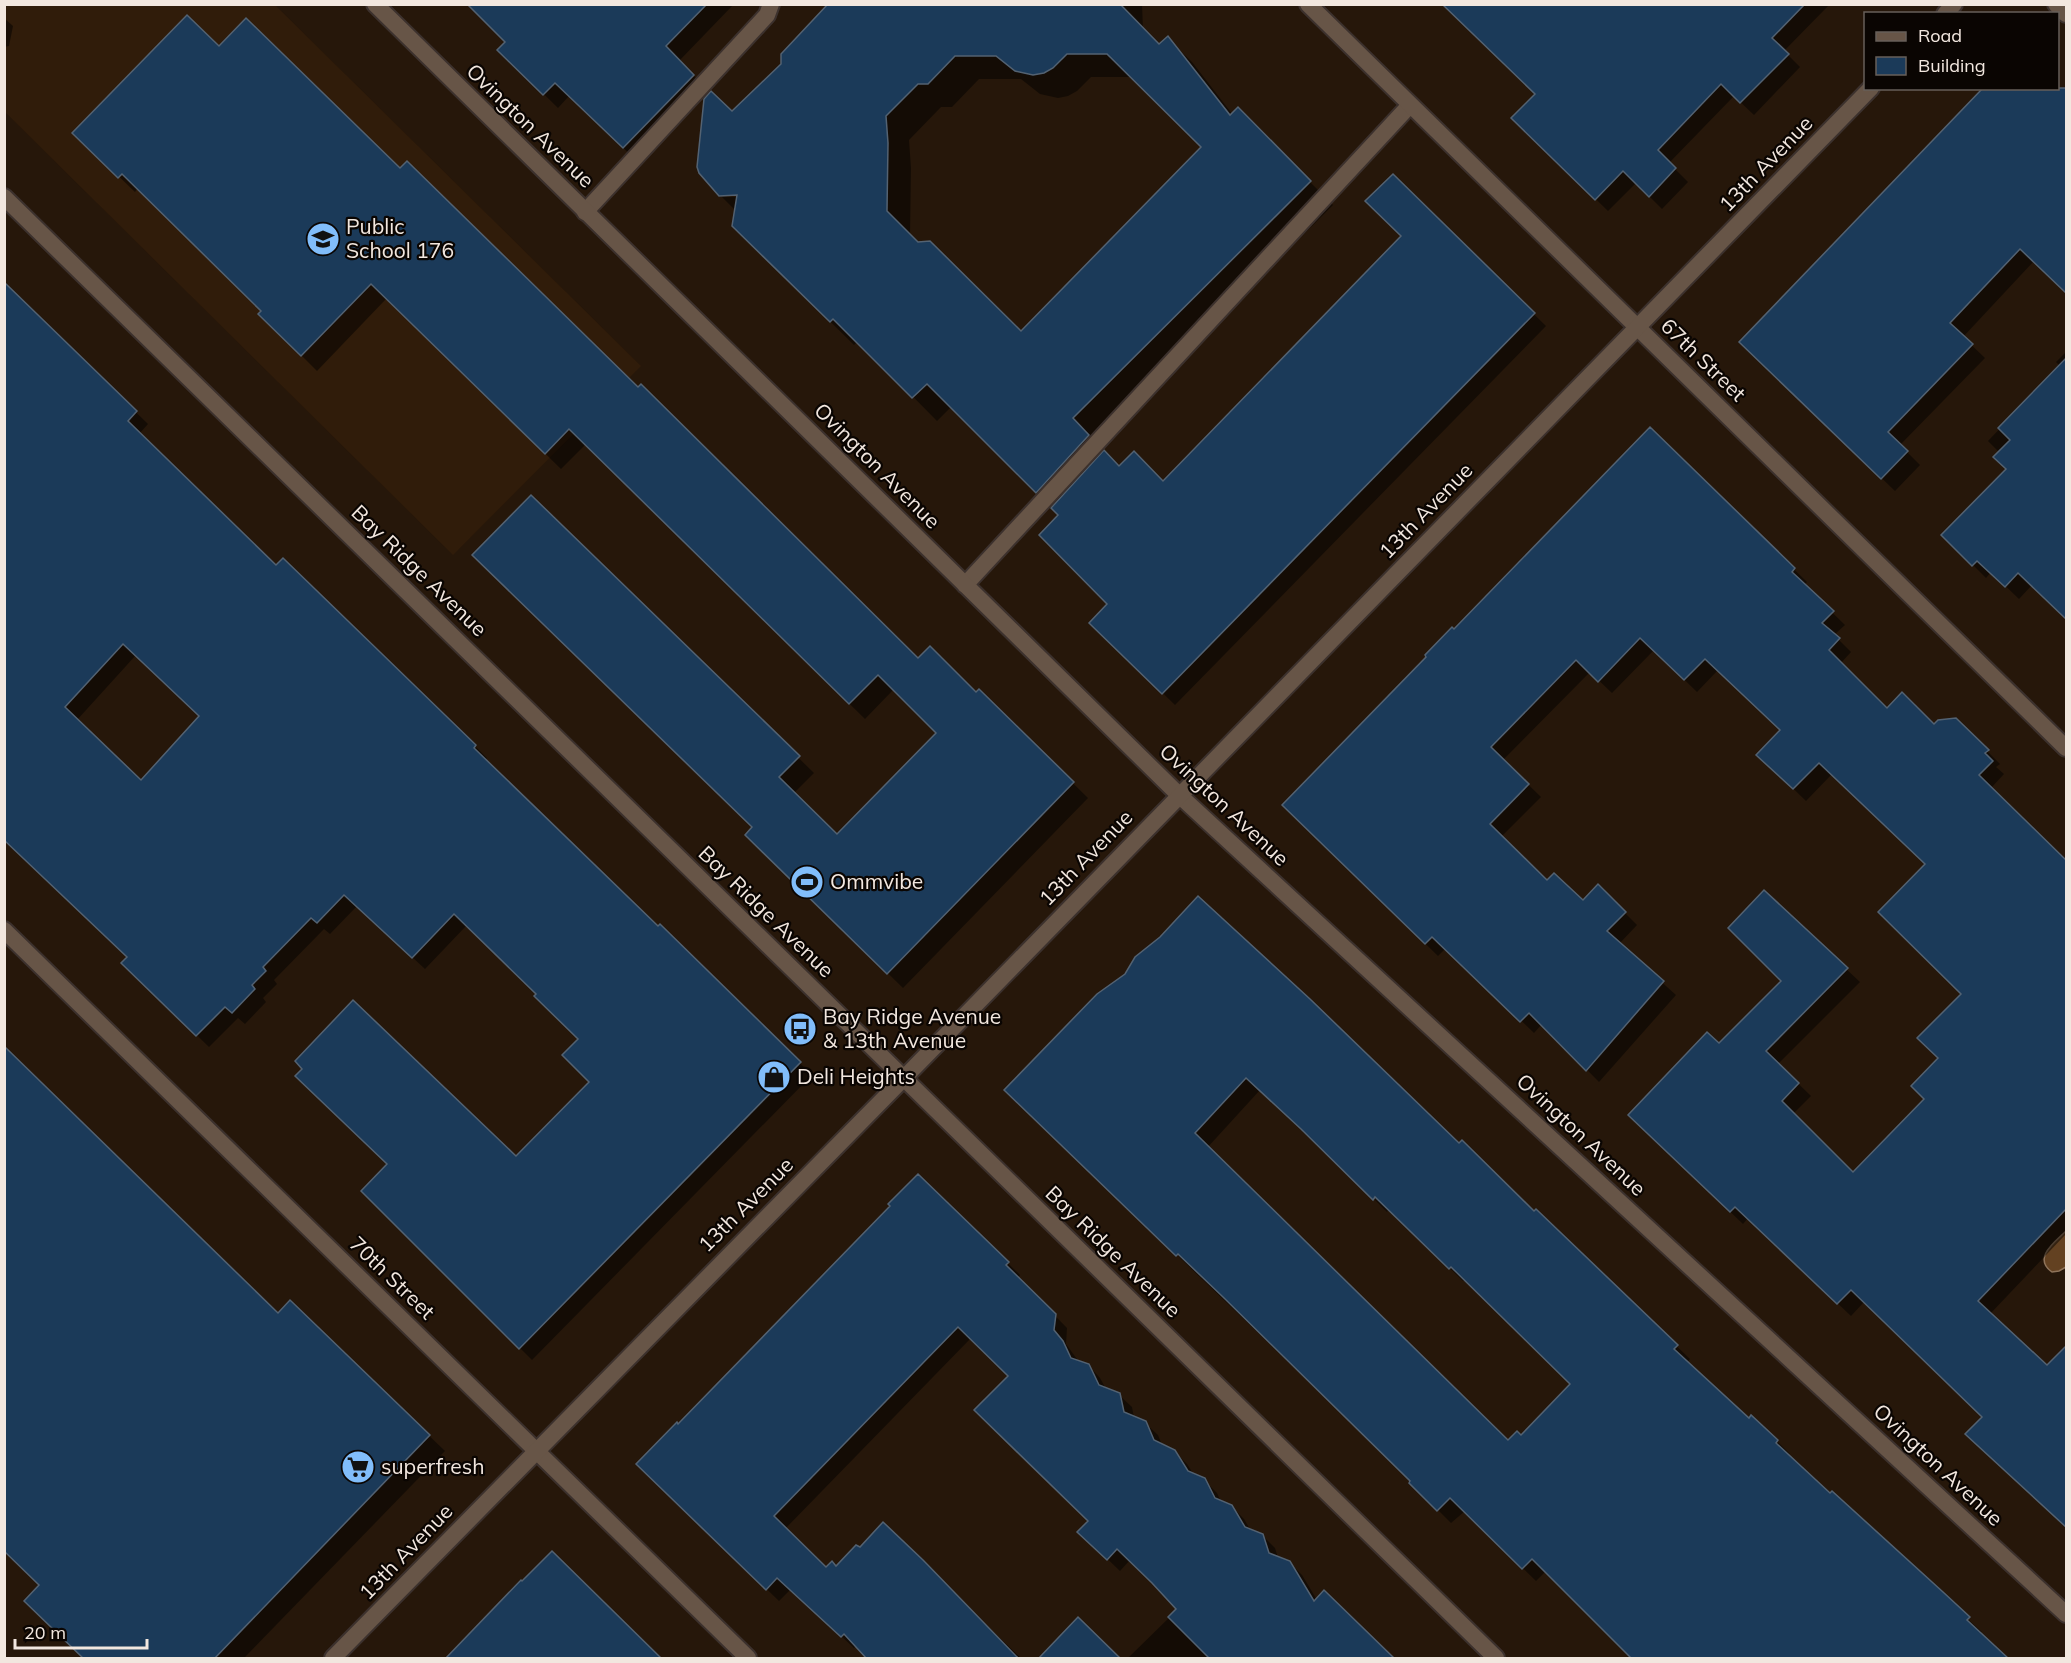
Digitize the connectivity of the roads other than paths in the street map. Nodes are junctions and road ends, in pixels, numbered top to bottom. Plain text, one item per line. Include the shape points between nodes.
1 (375, 4) edge
2 (771, 4) edge
3 (1308, 4) edge
4 (2056, 4) edge
5 (2067, 14) edge
6 (1869, 90) edge
7 (1410, 105) junction
8 (4, 196) edge
9 (585, 212) junction
10 (1637, 327) junction
11 (965, 585) junction
12 (2067, 748) edge
13 (1179, 795) junction
14 (4, 930) edge
15 (904, 1078) junction
16 (536, 1450) junction
17 (2067, 1614) edge
18 (333, 1659) edge
19 (748, 1659) edge
20 (1496, 1659) edge

1 - 9 street, Ovington Avenue
2 - 9 street via 767,15
3 - 7 street, 67th Street
4 - 5 street
6 - 10 street, 13th Avenue
7 - 10 street, 67th Street
7 - 11 street
8 - 15 street, Bay Ridge Avenue
9 - 11 street, Ovington Avenue
10 - 12 street, 67th Street
10 - 13 street, 13th Avenue
11 - 13 street, Ovington Avenue
13 - 15 street, 13th Avenue
13 - 17 street, Ovington Avenue
14 - 16 street, 70th Street
15 - 16 street, 13th Avenue
15 - 20 street, Bay Ridge Avenue
16 - 18 street, 13th Avenue
16 - 19 street, 70th Street

